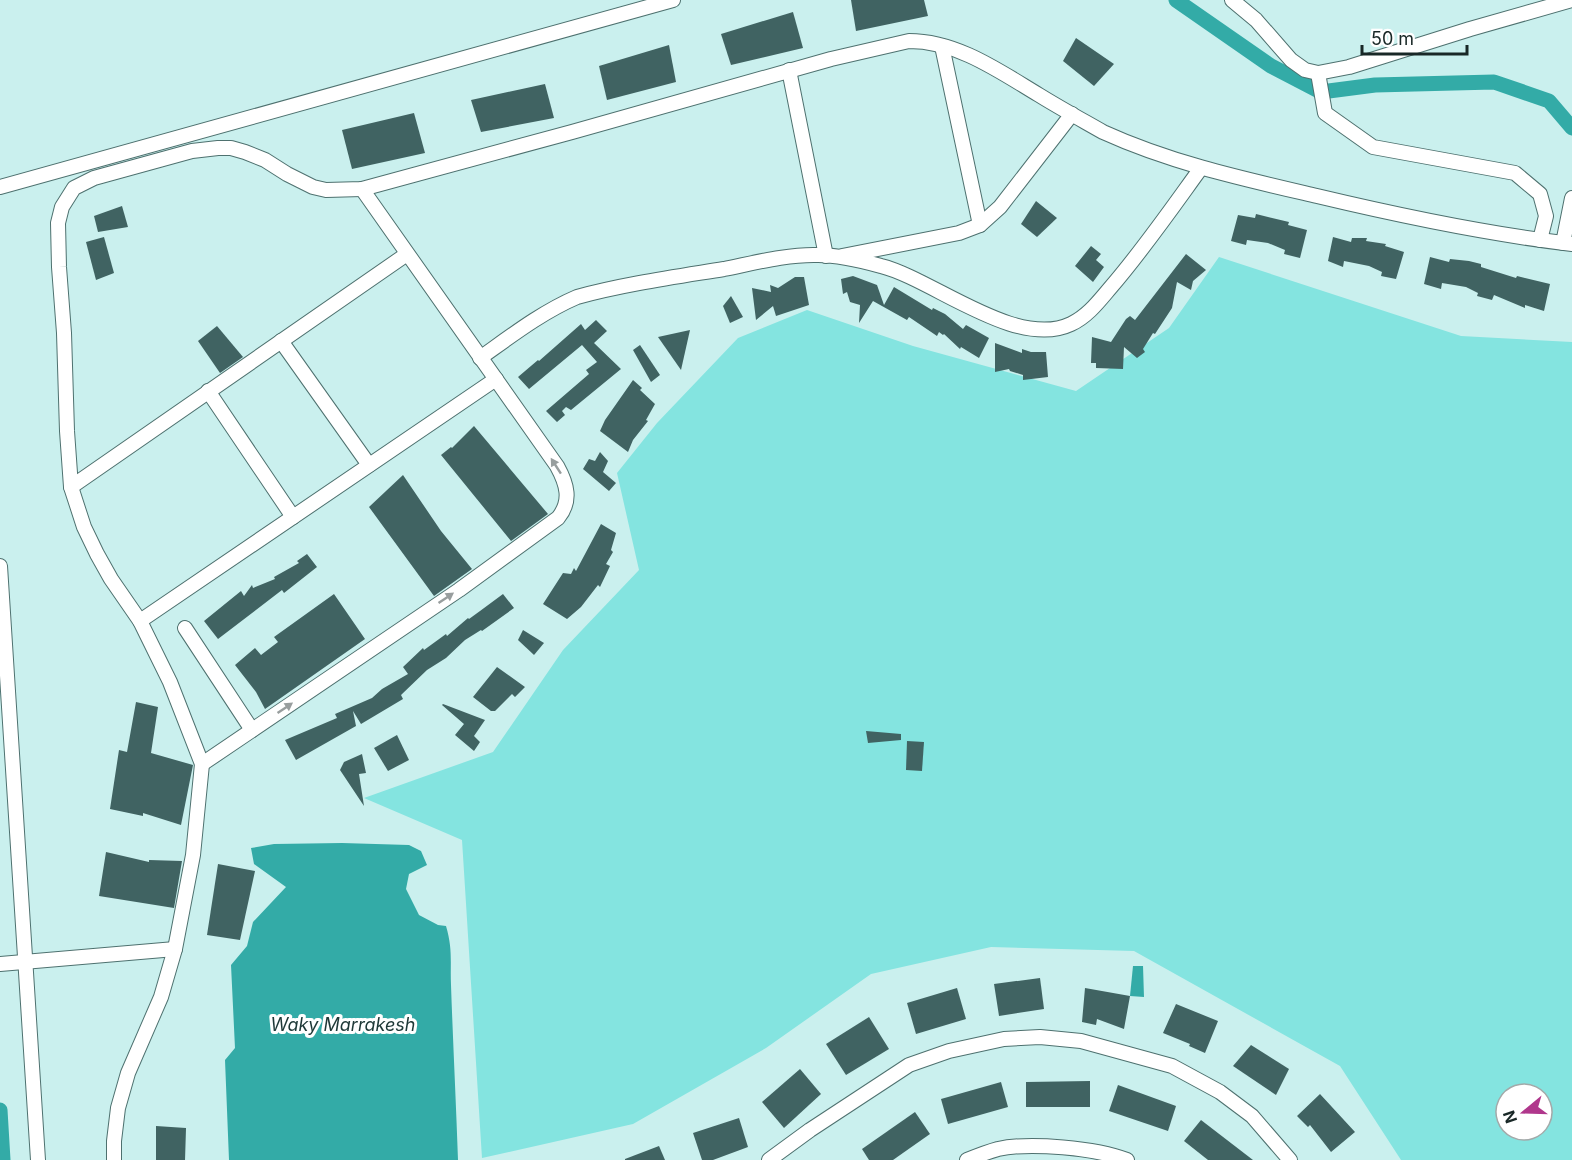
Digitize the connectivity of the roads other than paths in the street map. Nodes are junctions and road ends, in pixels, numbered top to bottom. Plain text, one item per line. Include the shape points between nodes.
1 (673, 0) edge
2 (1232, 0) edge
3 (1572, 0) edge
4 (942, 46) junction
5 (789, 70) junction
6 (1318, 74) junction
7 (1072, 114) junction
8 (1201, 168) junction
9 (0, 188) edge
10 (362, 189) junction
11 (1572, 198) edge
12 (980, 225) junction
13 (1540, 240) junction
14 (1568, 244) edge
15 (407, 254) junction
16 (832, 256) junction
17 (281, 341) junction
18 (480, 358) junction
19 (496, 379) junction
20 (208, 391) junction
21 (369, 465) junction
22 (71, 486) junction
23 (293, 517) junction
24 (0, 566) edge
25 (140, 621) junction
26 (185, 628) dead end
27 (252, 730) junction
28 (202, 764) junction
29 (175, 949) junction
30 (12, 964) edge
31 (38, 1160) edge
32 (114, 1160) edge
33 (769, 1160) edge
34 (967, 1160) edge
35 (1127, 1160) edge
36 (1290, 1160) edge

1 - 9 street
2 - 6 street via 1256,20 1291,60
3 - 6 street
4 - 5 street via 909,40
4 - 7 street via 971,56
4 - 12 street
5 - 10 street
5 - 16 street
6 - 13 street via 1325,113 1373,147 1515,172 1540,194 1546,216
7 - 8 street via 1122,141
7 - 12 street via 1000,207
8 - 13 street via 1371,209
8 - 16 street via 1094,307 1059,327 1037,330 1019,326 952,299 903,273
10 - 15 street
10 - 22 street via 312,187 231,148 192,151 94,178 74,188 62,207 58,223
11 - 14 street
12 - 16 street via 959,233
13 - 14 street
15 - 17 street
15 - 18 street
16 - 18 street via 801,256 577,297 557,306
17 - 20 street
17 - 21 street
18 - 19 street
19 - 21 street
27 -> 19 street via 459,590 564,512 568,500 562,475
20 - 22 street
20 - 23 street
21 - 23 street
22 - 25 street via 84,527 111,579
23 - 25 street
24 - 30 street
25 - 28 street via 170,682
26 - 27 street
27 - 28 street
28 - 29 street via 193,855
29 - 30 street
29 - 32 street via 161,997 128,1073 118,1108
30 - 31 street
33 - 36 street via 909,1065 949,1050 1040,1037 1081,1041 1172,1066 1220,1092 1252,1116
34 - 35 street via 998,1149 1039,1146 1096,1152

